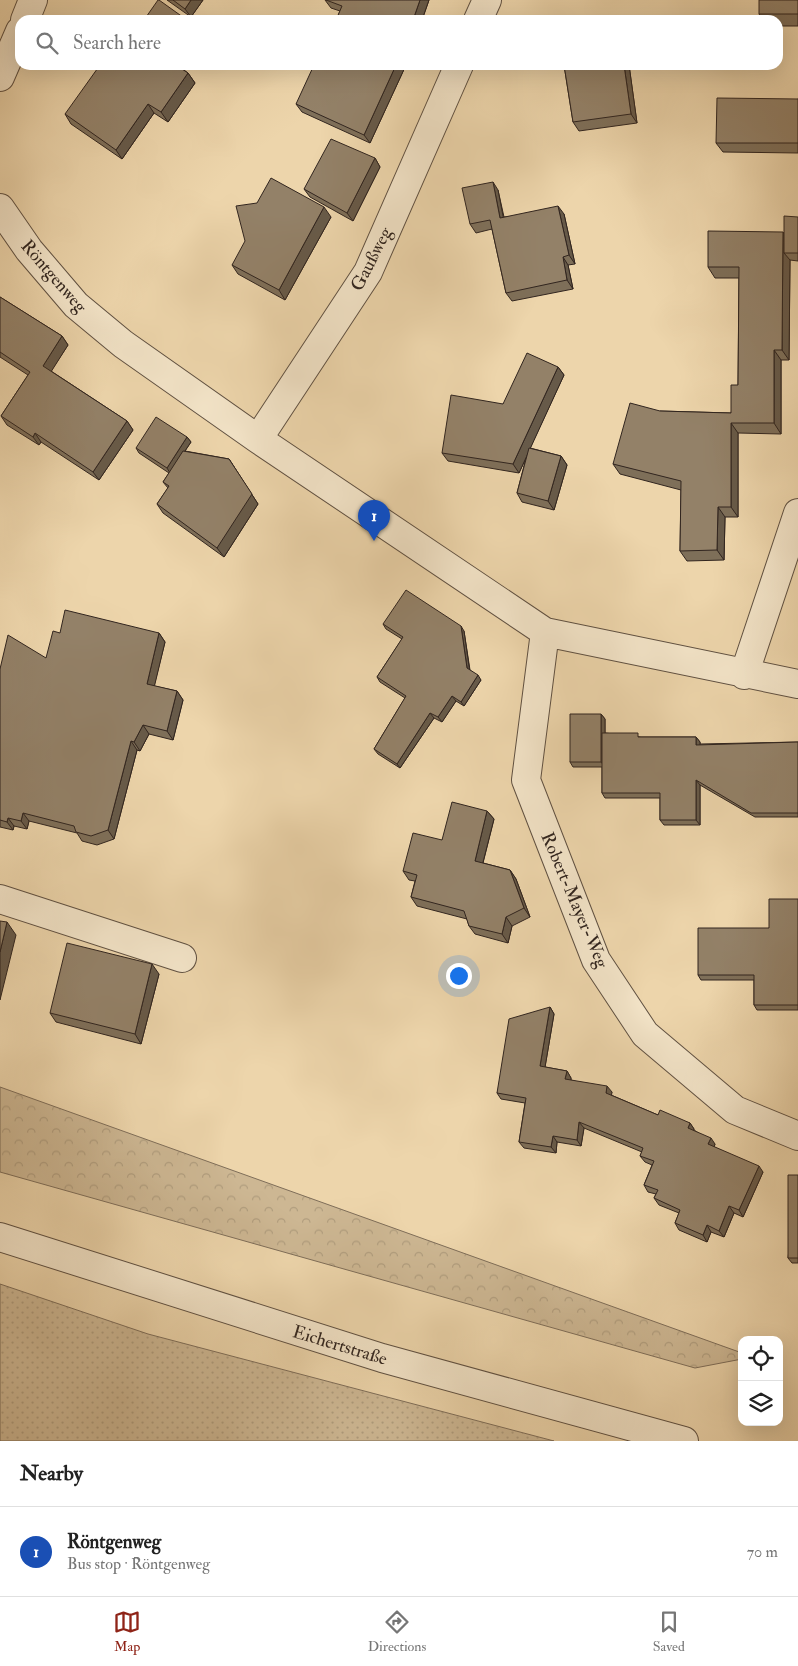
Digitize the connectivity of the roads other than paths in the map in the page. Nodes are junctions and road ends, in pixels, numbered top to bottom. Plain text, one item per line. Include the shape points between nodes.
1 (33, 0) edge
2 (487, 0) edge
3 (27, 15) edge
4 (480, 15) edge
5 (15, 42) edge
6 (457, 70) edge
7 (0, 77) edge
8 (0, 208) edge
9 (258, 439) junction
10 (798, 513) edge
11 (545, 632) junction
12 (744, 675) junction
13 (798, 684) edge
14 (0, 899) edge
15 (182, 958) dead end
16 (798, 1136) edge
17 (0, 1237) edge
18 (684, 1441) edge

1 - 3 street
2 - 4 street
5 - 7 street
6 - 9 street, Gaußweg via 368,272
8 - 9 street, Röntgenweg via 29,250 76,305 123,344
9 - 11 street, Röntgenweg
10 - 12 street
11 - 12 street, Röntgenweg
11 - 16 street, Robert-Mayer-Weg via 526,780 596,960 645,1034 735,1110
12 - 13 street, Röntgenweg
14 - 15 street
17 - 18 street, Eichertstraße via 382,1358

